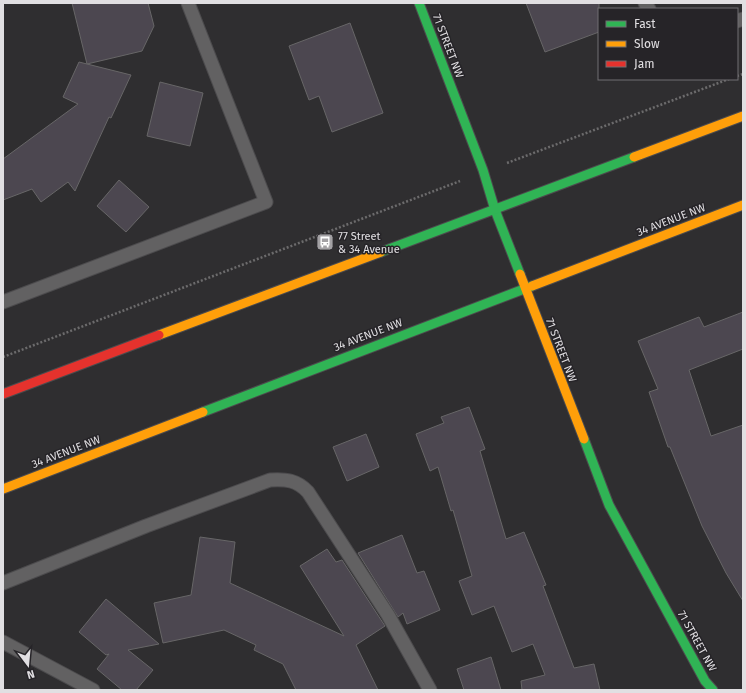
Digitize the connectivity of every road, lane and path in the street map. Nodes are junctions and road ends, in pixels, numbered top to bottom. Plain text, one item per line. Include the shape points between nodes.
1 (188, 3) edge
2 (419, 3) edge
3 (726, 80) edge
4 (743, 116) edge
5 (483, 170) junction
6 (743, 205) edge
7 (495, 210) junction
8 (525, 288) junction
9 (3, 302) edge
10 (3, 357) edge
11 (3, 394) edge
12 (3, 489) edge
13 (3, 583) edge
14 (3, 642) edge
15 (93, 690) edge
16 (430, 690) edge
17 (713, 690) edge

1 - 9 lane via 266,202
2 - 5 main road, 71 STREET NW
3 - 5 path via 519,159
4 - 7 main road
5 - 7 main road, 71 STREET NW
5 - 10 path
6 - 8 main road, 34 AVENUE NW
7 - 8 main road, 71 STREET NW
7 - 11 main road
8 - 12 main road, 34 AVENUE NW
8 - 17 main road, 71 STREET NW via 609,505 705,681
13 - 16 lane via 270,480 292,481 308,492 388,615
14 - 15 lane

